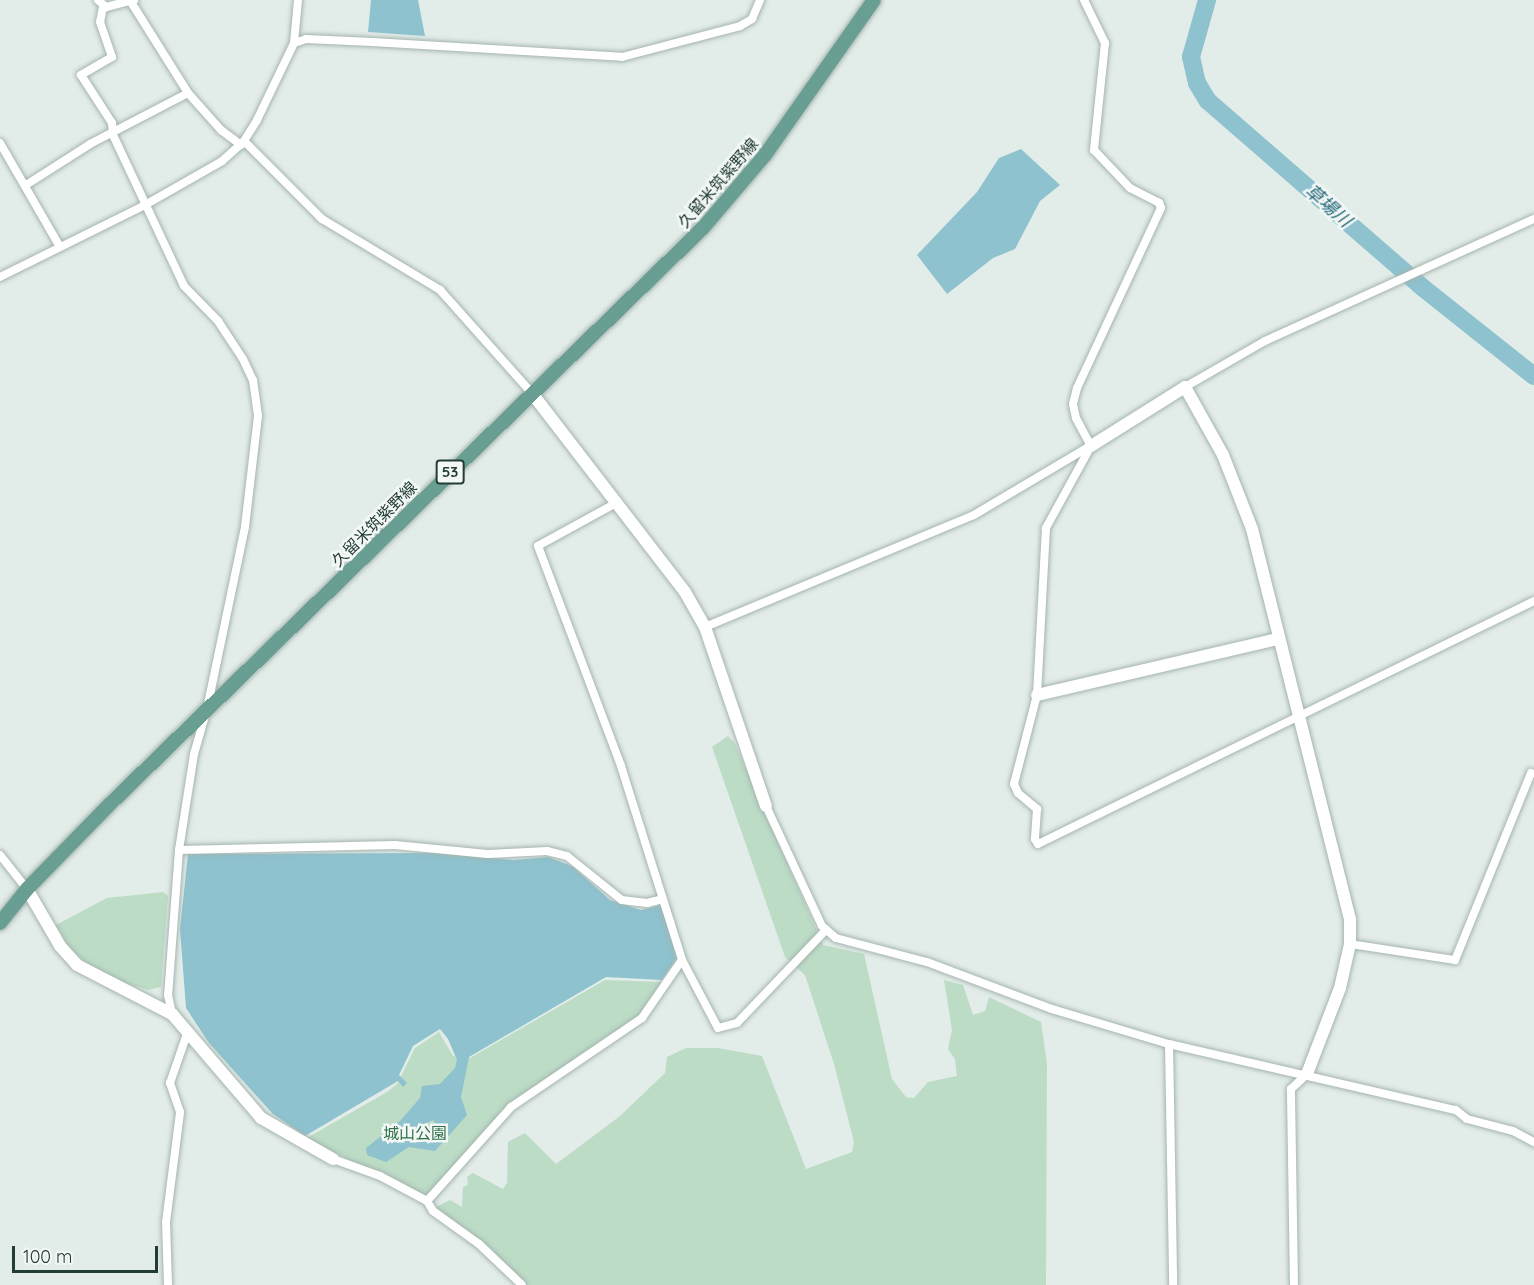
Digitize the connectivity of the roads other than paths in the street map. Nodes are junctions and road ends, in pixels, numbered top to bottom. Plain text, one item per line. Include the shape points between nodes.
1 (298, 0) edge
2 (760, 0) edge
3 (874, 0) edge
4 (1084, 0) edge
5 (133, 1) edge
6 (101, 3) edge
7 (294, 43) junction
8 (188, 93) junction
9 (113, 135) junction
10 (0, 143) edge
11 (242, 143) junction
12 (26, 185) junction
13 (145, 205) junction
14 (1534, 219) edge
15 (60, 247) junction
16 (0, 277) edge
17 (1185, 387) junction
18 (531, 392) junction
19 (1091, 446) junction
20 (618, 502) junction
21 (1534, 601) edge
22 (705, 627) junction
23 (1278, 639) junction
24 (1037, 696) junction
25 (207, 709) junction
26 (1296, 718) junction
27 (1531, 773) dead end
28 (766, 806) joint
29 (178, 849) junction
30 (0, 855) edge
31 (27, 889) junction
32 (663, 899) junction
33 (0, 923) edge
34 (826, 930) junction
35 (1350, 944) junction
36 (682, 960) junction
37 (172, 1014) junction
38 (187, 1034) junction
39 (1169, 1044) junction
40 (1307, 1074) junction
41 (1534, 1142) edge
42 (333, 1159) joint
43 (427, 1202) junction
44 (168, 1285) edge
45 (522, 1285) edge
46 (1173, 1285) edge
47 (1294, 1285) edge

1 - 7 street
2 - 7 street via 753,19 740,26 622,57 306,39
3 - 18 main road, 久留米筑紫野線 / 53 via 789,123 727,202
4 - 19 street via 1105,43 1095,150 1130,188 1159,202 1161,208 1077,388 1073,404 1076,418
5 - 6 street
5 - 8 street
6 - 9 street via 100,22 112,57 81,75 112,123
7 - 11 street
8 - 9 street
8 - 11 street via 221,130
9 - 12 street via 90,144
9 - 13 street
10 - 12 street
11 - 13 street via 222,161
11 - 18 street via 322,219 440,290
12 - 15 street
13 - 15 street
13 - 25 street via 184,286 232,341 257,396 257,435 245,527
14 - 17 street via 1265,341
15 - 16 street
17 - 19 street
17 - 23 street via 1222,455 1252,529
18 - 20 street
18 - 25 main road, 久留米筑紫野線 / 53
19 - 22 street via 974,515
19 - 24 street via 1046,528
20 - 22 street via 670,570
20 - 32 street via 538,546 621,766
21 - 26 street
22 - 28 street
23 - 24 street
23 - 26 street
24 - 26 street via 1014,784 1036,809 1035,838 1042,845
25 - 29 street via 194,754
25 - 31 main road, 久留米筑紫野線 / 53
26 - 35 street via 1344,886
27 - 35 street via 1455,960
28 - 34 street
29 - 32 street via 395,844 488,854 547,851 567,856 622,900 647,903
29 - 37 street via 168,995
30 - 31 street
31 - 33 main road, 久留米筑紫野線 / 53
31 - 37 street via 60,946 77,965
32 - 36 street
34 - 36 street via 737,1023 725,1029 718,1028
34 - 39 street via 837,938 927,962 1052,1009
35 - 40 street via 1341,988
36 - 43 street via 642,1018 512,1107
37 - 38 street
38 - 42 street via 261,1118
38 - 44 street via 170,1083 180,1112 166,1222
39 - 40 street
39 - 46 street
40 - 41 street via 1455,1110 1467,1119
40 - 47 street via 1291,1089
42 - 43 street via 380,1176
43 - 45 street

